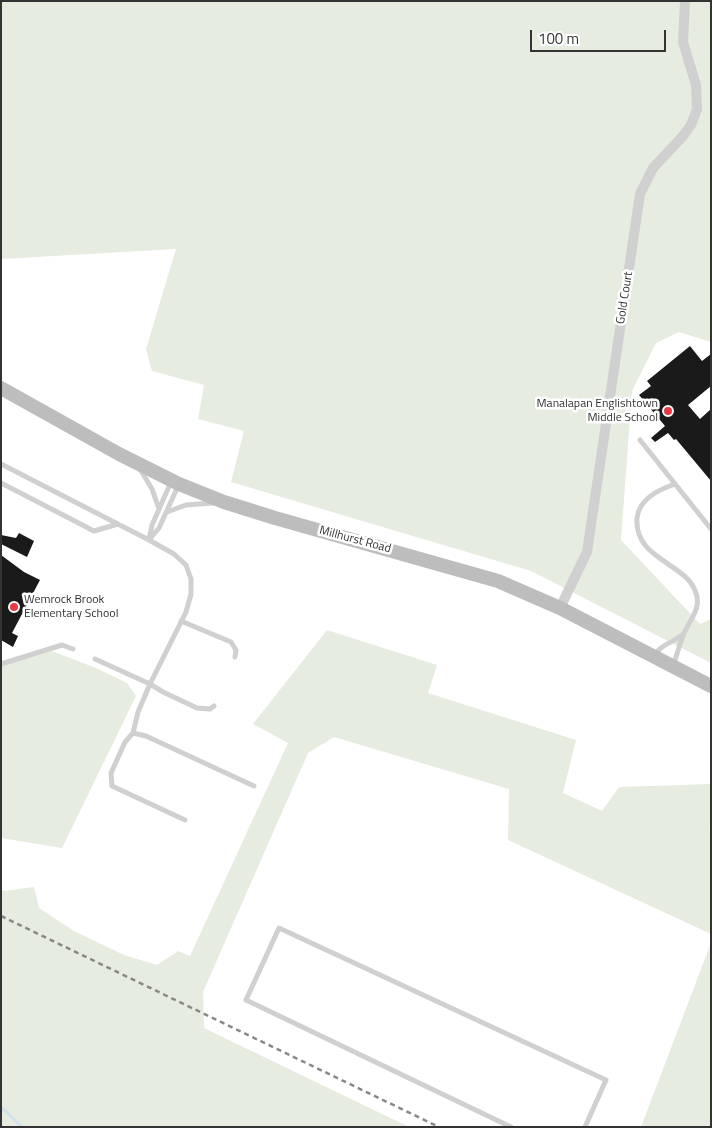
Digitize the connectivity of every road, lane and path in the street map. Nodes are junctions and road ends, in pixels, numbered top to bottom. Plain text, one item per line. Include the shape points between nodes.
1 (685, 1) edge
2 (1, 388) edge
3 (640, 440) dead end
4 (1, 464) edge
5 (137, 464) junction
6 (175, 482) junction
7 (1, 483) edge
8 (675, 484) junction
9 (224, 502) junction
10 (159, 509) junction
11 (167, 512) junction
12 (118, 524) junction
13 (711, 529) edge
14 (149, 540) junction
15 (560, 608) junction
16 (181, 621) junction
17 (683, 635) junction
18 (73, 649) dead end
19 (654, 656) junction
20 (235, 657) dead end
21 (95, 659) dead end
22 (1, 664) edge
23 (673, 666) junction
24 (150, 684) junction
25 (711, 686) edge
26 (214, 706) dead end
27 (133, 733) junction
28 (254, 786) dead end
29 (185, 820) dead end
30 (511, 1127) edge
31 (585, 1127) edge

1 - 15 street, Gold Court via 684,42 696,85 697,110 683,136 653,168 640,194 587,552
2 - 5 street, Millhurst Road
3 - 8 lane
4 - 12 lane
5 - 6 street, Millhurst Road
5 - 10 lane
6 - 9 street, Millhurst Road
6 - 10 lane
6 - 11 lane
7 - 12 lane via 94,531
8 - 13 lane
8 - 17 lane via 648,498 638,510 637,527 642,542 691,582 697,594 696,614
9 - 11 lane via 186,505
9 - 15 street, Millhurst Road via 498,581
10 - 14 lane
11 - 14 lane via 160,528
12 - 14 lane
14 - 16 lane via 186,565 191,579 191,594
15 - 19 street, Millhurst Road
16 - 20 lane via 231,642 236,650
16 - 24 lane
17 - 19 lane via 662,646
17 - 23 lane
18 - 22 lane via 62,645
19 - 23 street, Millhurst Road
21 - 24 lane
23 - 25 street, Millhurst Road
24 - 26 lane via 197,708 210,709
24 - 27 lane
27 - 28 lane
27 - 29 lane via 125,742 111,773 112,786
30 - 31 lane via 246,1000 279,928 606,1080

